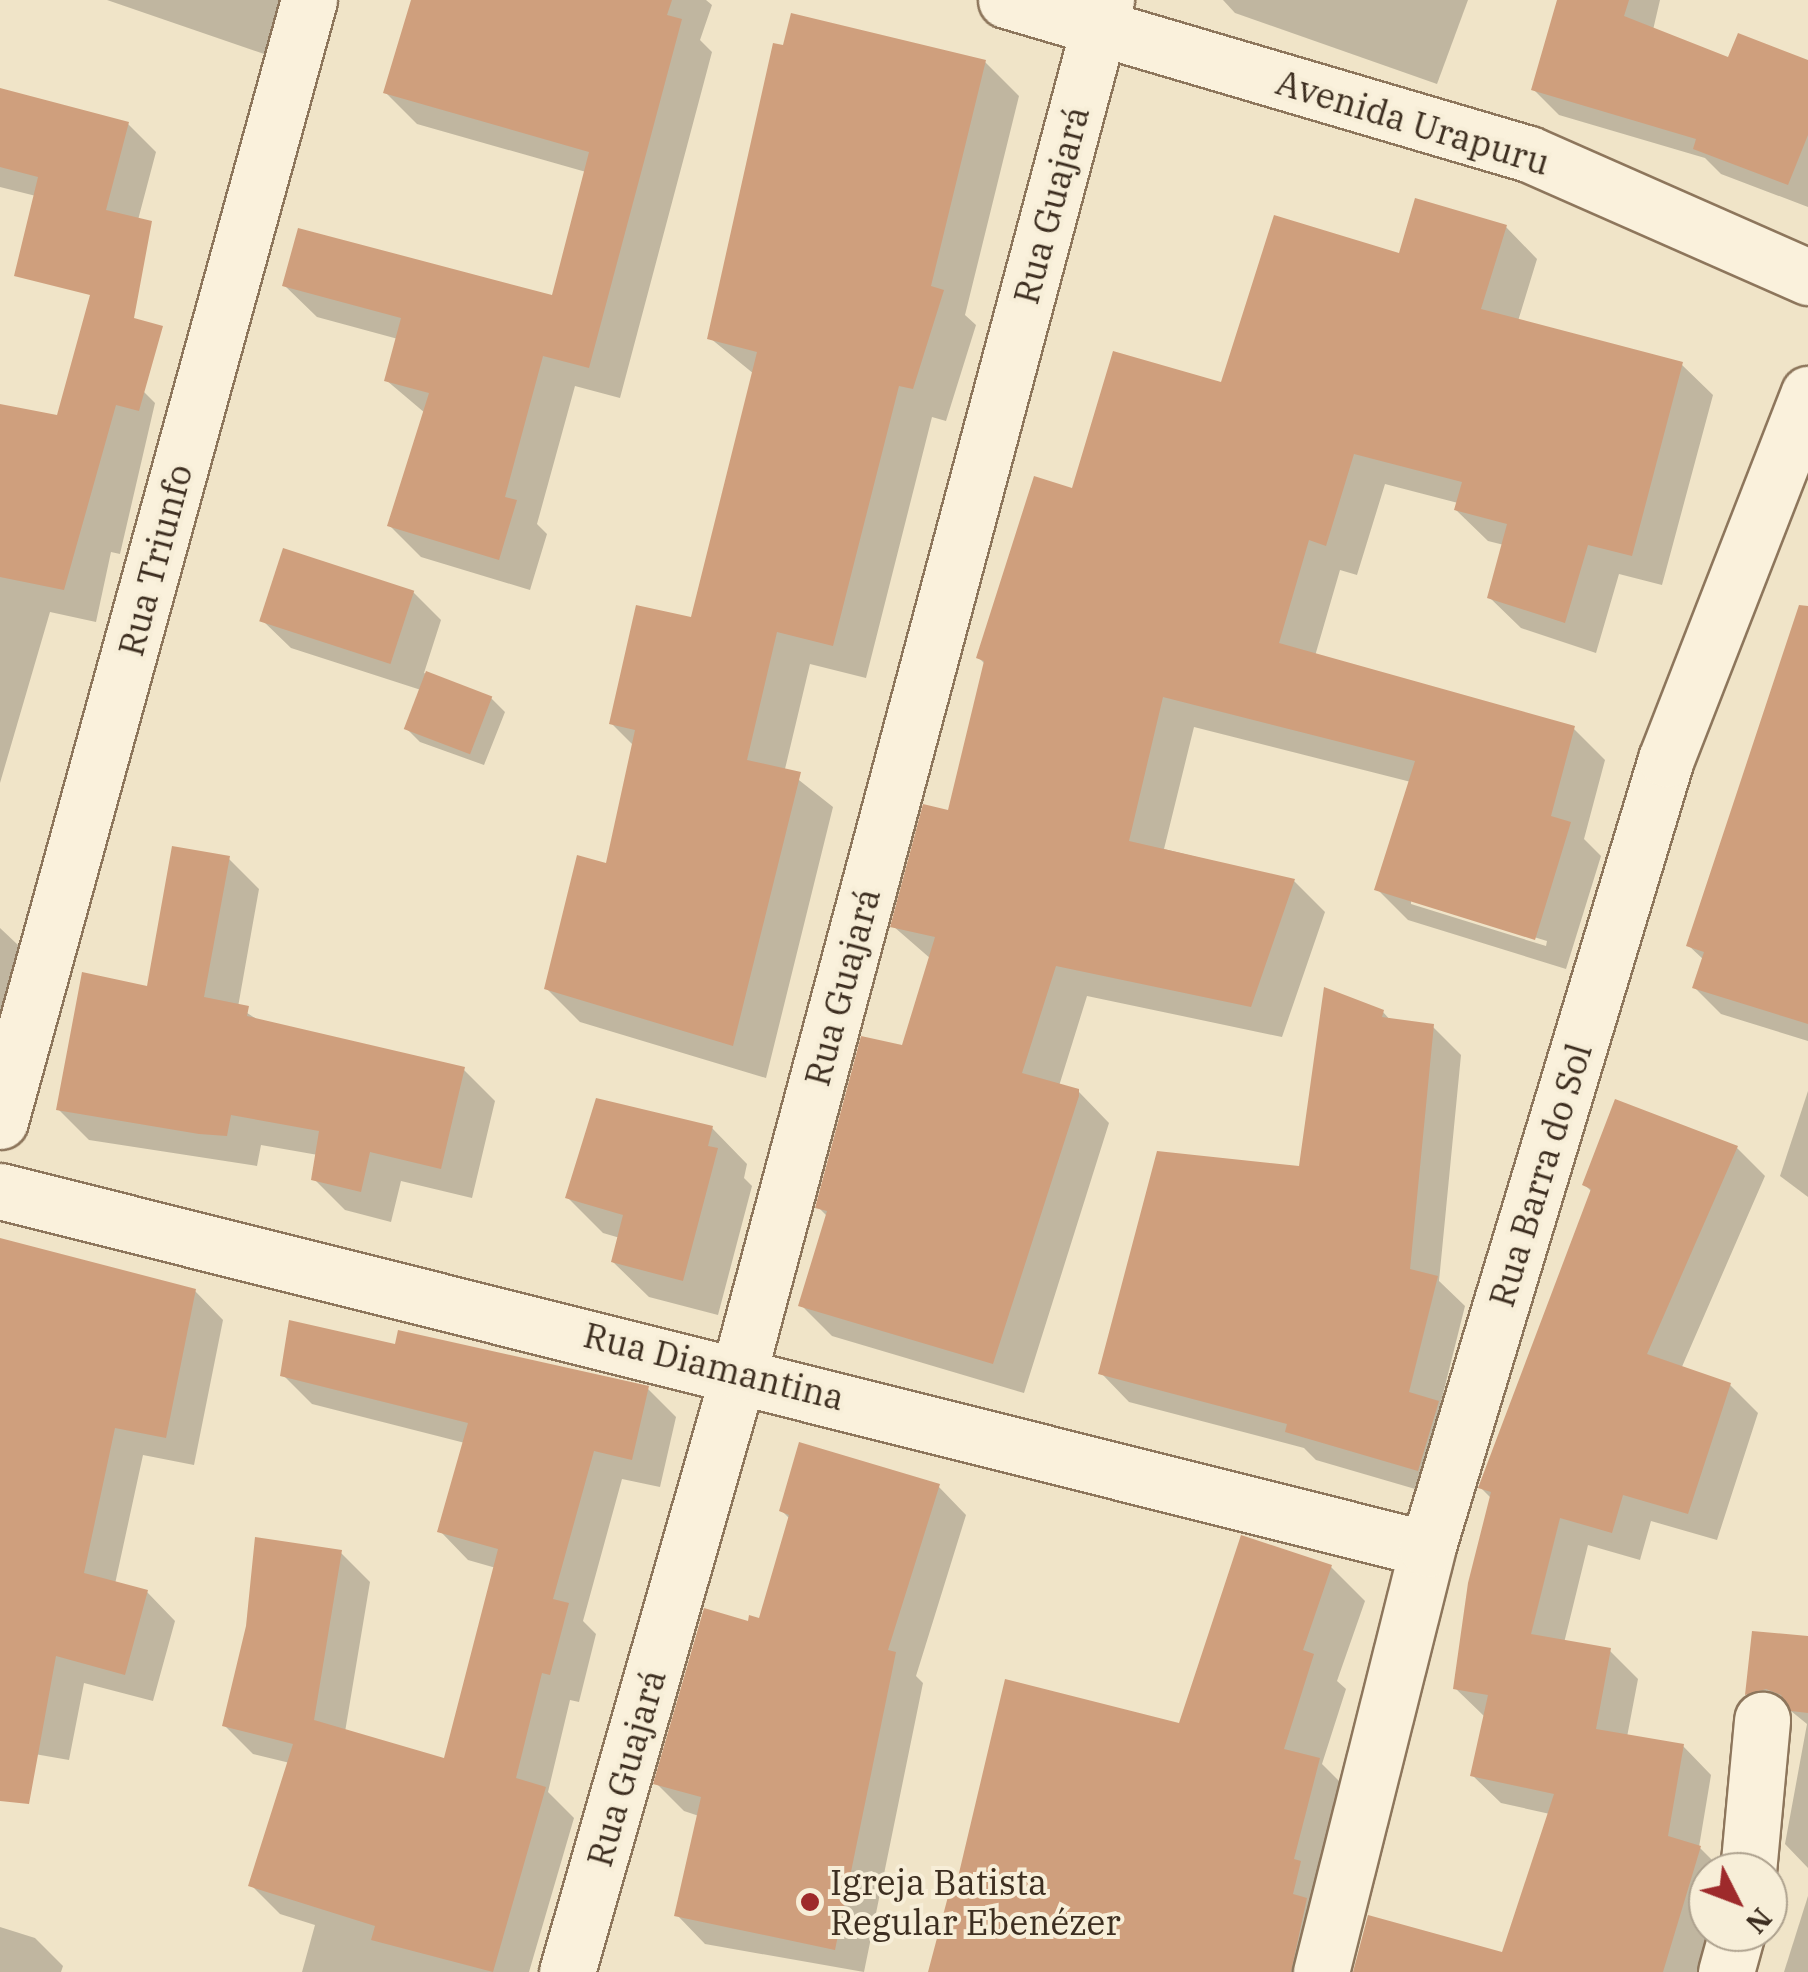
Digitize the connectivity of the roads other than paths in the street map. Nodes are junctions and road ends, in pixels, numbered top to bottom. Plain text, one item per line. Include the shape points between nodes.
1 (309, 0) edge
2 (1006, 0) edge
3 (1102, 13) edge
4 (1808, 277) edge
5 (1808, 394) edge
6 (0, 1121) edge
7 (0, 1190) edge
8 (739, 1372) junction
9 (1426, 1549) junction
10 (1762, 1720) dead end
11 (1750, 1852) edge
12 (567, 1972) edge
13 (1320, 1972) edge

1 - 6 street, Rua Triunfo
2 - 3 street, Avenida Urapuru
3 - 4 street, Avenida Urapuru via 1529,154
3 - 8 street, Rua Guajará
5 - 9 street, Rua Barra do Sol via 1666,759
7 - 8 street, Rua Diamantina
8 - 9 street, Rua Diamantina
8 - 12 street, Rua Guajará
9 - 13 street, Rua Barra do Sol
10 - 11 street

